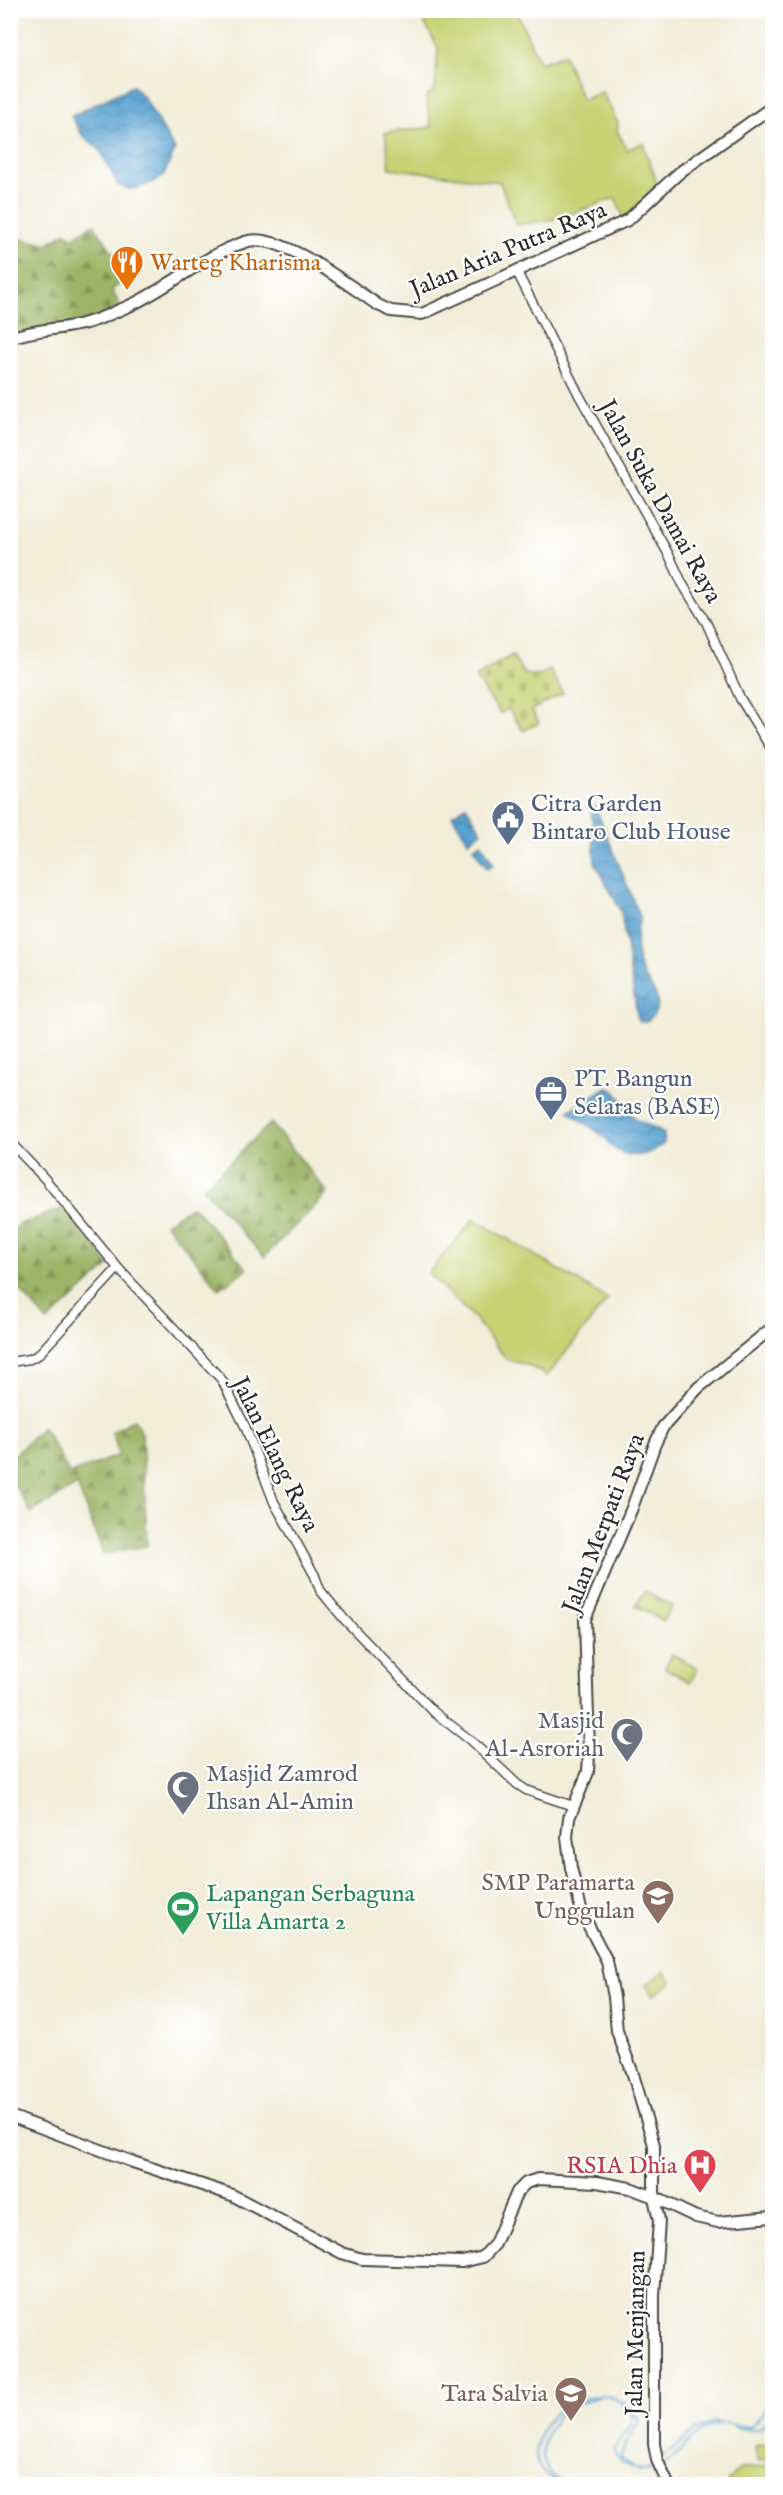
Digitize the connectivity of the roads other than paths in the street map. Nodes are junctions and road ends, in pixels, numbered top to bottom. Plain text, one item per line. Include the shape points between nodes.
1 (772, 107) edge
2 (516, 270) junction
3 (10, 338) edge
4 (772, 750) edge
5 (10, 1142) edge
6 (118, 1268) junction
7 (772, 1328) edge
8 (10, 1362) edge
9 (573, 1806) junction
10 (10, 2116) edge
11 (654, 2196) junction
12 (772, 2217) edge
13 (668, 2484) edge

1 - 2 main road, Jalan Aria Putra Raya via 689,165 628,220
2 - 3 main road, Jalan Aria Putra Raya via 426,313 414,315 378,305 296,252 278,244 248,241 125,307 85,324
2 - 4 street, Jalan Suka Damai Raya via 579,395 707,624 740,698
5 - 6 street, Jalan Elang Raya
6 - 8 street via 38,1355
6 - 9 street, Jalan Elang Raya via 231,1394 274,1502 320,1590 340,1614 435,1713 517,1784
7 - 9 main road, Jalan Merpati Raya via 698,1388 663,1427 654,1446 585,1619 588,1772
9 - 11 main road, Jalan Merpati Raya via 567,1837 571,1868 582,1913 607,1961 617,2031 654,2145
10 - 11 main road via 232,2195 342,2253 362,2259 462,2262 483,2257 495,2244 517,2192 538,2179 597,2182
11 - 12 main road via 696,2217 718,2222
11 - 13 main road, Jalan Menjangan via 659,2221 653,2310 654,2444

